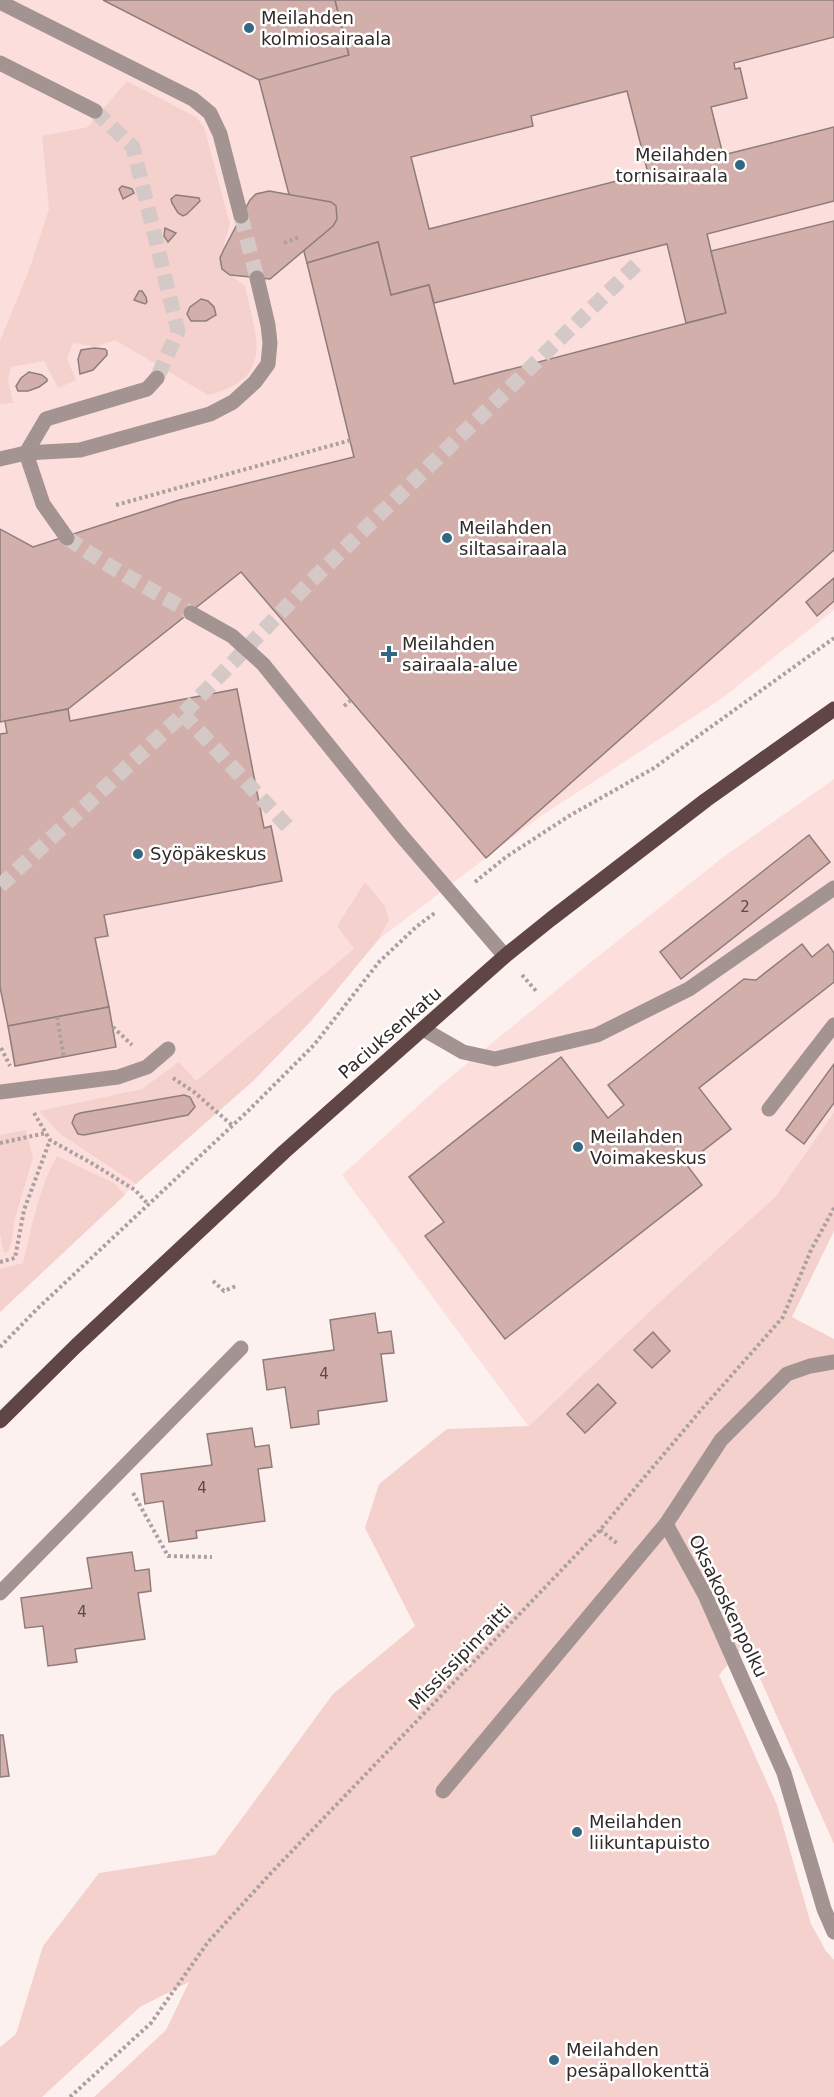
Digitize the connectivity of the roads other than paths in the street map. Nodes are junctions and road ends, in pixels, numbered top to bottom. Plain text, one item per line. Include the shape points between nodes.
1 (0, 2) edge
2 (0, 63) edge
3 (95, 111) tunnel mouth
4 (242, 216) tunnel mouth
5 (257, 278) tunnel mouth
6 (157, 378) tunnel mouth
7 (26, 453) junction
8 (0, 459) edge
9 (67, 538) tunnel mouth
10 (191, 613) tunnel mouth
11 (833, 713) edge
12 (834, 888) edge
13 (506, 957) junction
14 (834, 1025) edge
15 (423, 1029) junction
16 (168, 1049) dead end
17 (0, 1092) edge
18 (769, 1109) dead end
19 (241, 1348) dead end
20 (834, 1362) edge
21 (0, 1421) edge
22 (666, 1524) junction
23 (0, 1593) edge
24 (443, 1791) dead end
25 (834, 1932) edge

1 - 4 street via 193,99 210,113 220,134
2 - 3 street
5 - 7 street via 268,325 268,364 233,402 210,414 80,450
6 - 7 street via 147,389 46,419
7 - 8 street
7 - 9 street via 43,504
10 - 13 street via 232,636 263,664 400,834
11 - 13 main road, Paciuksenkatu via 706,800
12 - 15 street via 689,989 597,1035 495,1059 463,1052
13 - 15 main road, Paciuksenkatu
14 - 18 street
15 - 21 main road, Paciuksenkatu via 208,1222
16 - 17 street via 147,1067 117,1077
19 - 23 street
20 - 22 street, Oksakoskenpolku via 787,1374 721,1440
22 - 24 street
22 - 25 street, Oksakoskenpolku via 705,1595 784,1773

